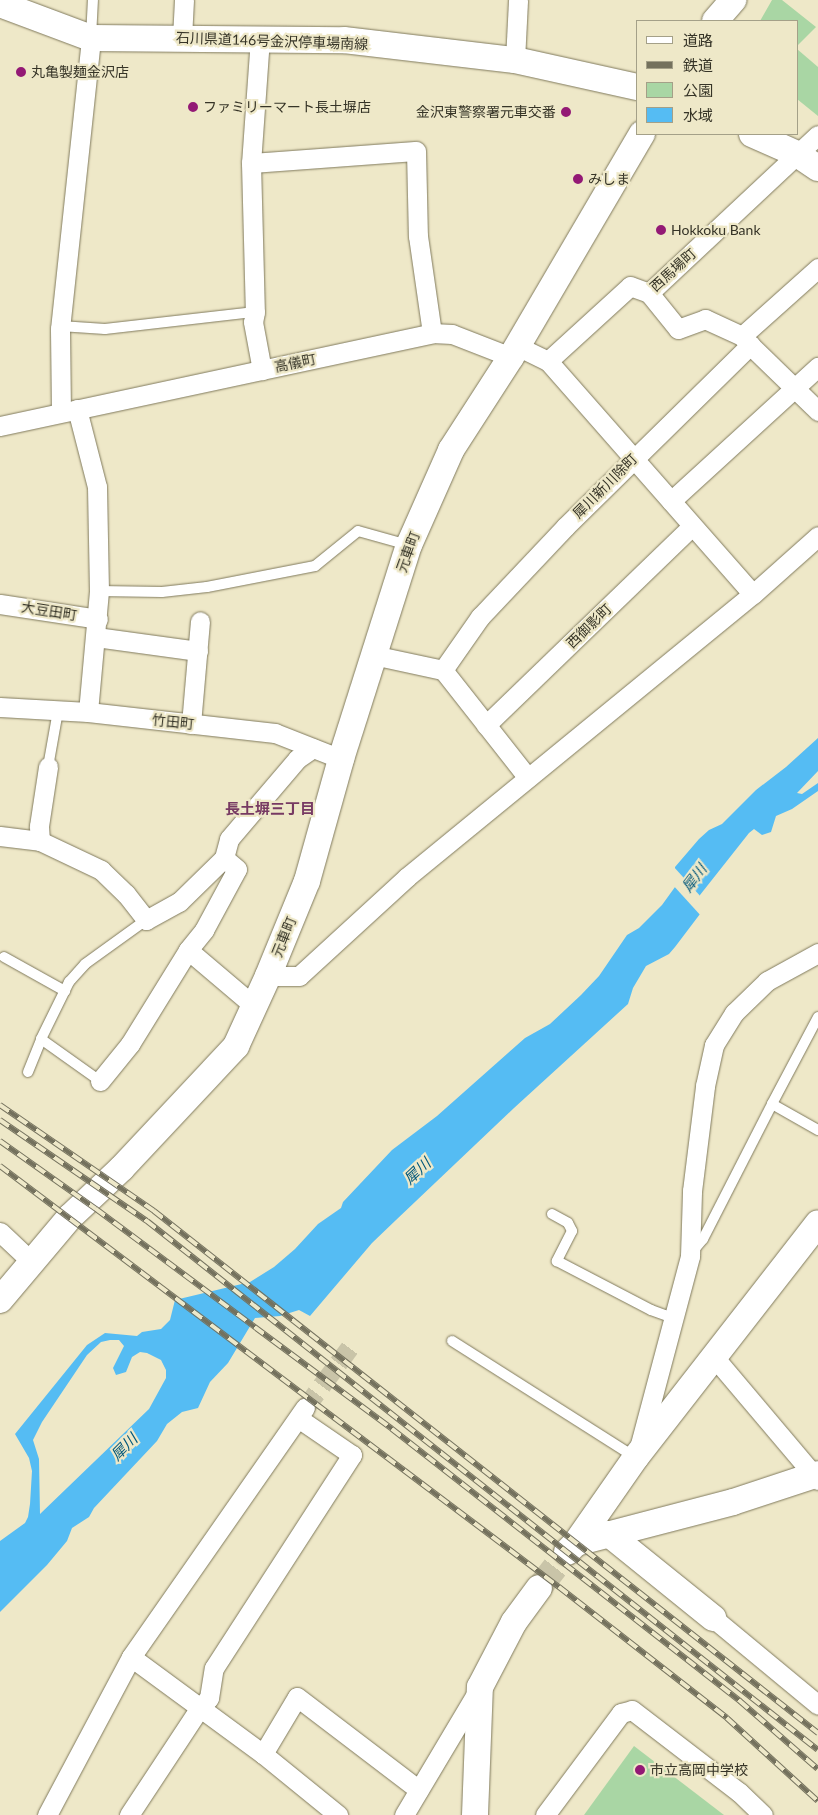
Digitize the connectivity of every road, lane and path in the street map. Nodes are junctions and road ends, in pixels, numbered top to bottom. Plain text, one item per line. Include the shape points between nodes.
1 (0, 0) edge
2 (93, 0) edge
3 (184, 0) edge
4 (518, 0) edge
5 (0, 5) edge
6 (91, 38) junction
7 (182, 38) junction
8 (260, 38) junction
9 (515, 60) junction
10 (636, 87) edge
11 (641, 135) edge
12 (754, 135) edge
13 (818, 135) edge
14 (808, 161) edge
15 (251, 163) junction
16 (818, 268) edge
17 (648, 293) junction
18 (255, 312) junction
19 (60, 326) junction
20 (432, 333) junction
21 (746, 340) junction
22 (514, 351) junction
23 (548, 361) junction
24 (818, 367) edge
25 (262, 370) junction
26 (796, 389) junction
27 (69, 411) junction
28 (818, 411) edge
29 (0, 426) edge
30 (634, 458) junction
31 (671, 501) junction
32 (692, 526) junction
33 (818, 536) edge
34 (409, 545) junction
35 (99, 591) junction
36 (752, 594) junction
37 (0, 604) edge
38 (200, 621) dead end
39 (97, 628) junction
40 (198, 651) junction
41 (373, 655) junction
42 (442, 670) junction
43 (0, 707) edge
44 (58, 711) junction
45 (88, 712) junction
46 (191, 724) junction
47 (486, 725) junction
48 (313, 748) junction
49 (341, 759) junction
50 (48, 767) joint
51 (528, 778) junction
52 (0, 836) edge
53 (40, 841) junction
54 (224, 858) junction
55 (146, 920) junction
56 (188, 950) junction
57 (818, 953) edge
58 (4, 957) dead end
59 (268, 976) junction
60 (65, 991) junction
61 (254, 1006) junction
62 (818, 1017) edge
63 (41, 1039) junction
64 (28, 1072) dead end
65 (100, 1081) joint
66 (772, 1104) junction
67 (818, 1130) edge
68 (552, 1214) dead end
69 (0, 1232) edge
70 (815, 1234) edge
71 (690, 1256) junction
72 (32, 1262) junction
73 (0, 1300) edge
74 (673, 1318) junction
75 (452, 1341) dead end
76 (714, 1358) junction
77 (636, 1458) junction
78 (817, 1476) edge
79 (609, 1534) junction
80 (539, 1588) tunnel mouth
81 (713, 1618) joint
82 (132, 1657) junction
83 (480, 1687) junction
84 (818, 1705) edge
85 (199, 1709) junction
86 (263, 1754) junction
87 (419, 1790) junction
88 (318, 1809) edge
89 (47, 1815) edge
90 (129, 1815) edge
91 (338, 1815) edge
92 (404, 1815) edge
93 (475, 1815) edge
94 (545, 1815) edge
95 (763, 1815) edge

1 - 5 street
2 - 6 lane
3 - 7 street
4 - 9 street
5 - 6 street, 石川県道146号金沢停車場南線
6 - 7 street, 石川県道146号金沢停車場南線
6 - 19 street
7 - 8 street, 石川県道146号金沢停車場南線
8 - 9 street, 石川県道146号金沢停車場南線 via 344,40
8 - 15 street
9 - 10 street, 石川県道146号金沢停車場南線
11 - 22 street, 元車町
12 - 14 street
13 - 14 street, 西馬場町
14 - 17 street, 西馬場町
15 - 18 street
15 - 20 street via 416,151 418,236
16 - 21 street, 犀川新川除町
17 - 21 street via 678,329 705,318
17 - 23 street, 西馬場町 via 630,286
18 - 19 lane via 105,329
18 - 25 street via 253,322
19 - 27 street
20 - 22 street, 高儀町 via 452,334
20 - 25 street, 高儀町
21 - 26 street
21 - 30 street, 犀川新川除町
22 - 23 street
22 - 34 street, 元車町 via 451,450
23 - 30 street
24 - 26 street
25 - 27 street, 高儀町
26 - 28 street
26 - 31 street
27 - 29 street, 高儀町
27 - 35 street via 97,487
30 - 31 street
30 - 42 street, 犀川新川除町 via 480,617
31 - 32 street
32 - 36 street
32 - 47 street, 西御影町
33 - 36 street
34 - 35 lane via 358,530 315,566 207,587 162,592
34 - 41 street, 元車町
35 - 39 street
36 - 51 street
37 - 39 street, 大豆田町
38 - 40 street
39 - 40 street, 大豆田町
39 - 45 street
40 - 46 street
41 - 42 street
41 - 49 street, 元車町
42 - 47 street
43 - 44 street, 竹田町
44 - 45 street, 竹田町
44 - 50 lane
45 - 46 street, 竹田町
46 - 48 street, 竹田町 via 276,733
47 - 51 street
48 - 49 street, 竹田町
48 - 54 street via 297,758 229,839
49 - 59 street, 元車町 via 307,881
50 - 53 street via 39,826
51 - 59 street via 407,877 299,976
52 - 53 street
53 - 55 street via 101,870 126,894
54 - 55 street via 179,902
54 - 56 street via 237,869 204,930
55 - 60 lane via 85,964
56 - 61 street
56 - 65 street via 130,1044
57 - 71 street via 768,981 734,1013 714,1045 704,1086 693,1181
58 - 60 lane
59 - 61 street, 元車町
60 - 63 lane
61 - 72 street, 元車町 via 236,1046 122,1168 70,1217
62 - 66 lane
63 - 64 lane
63 - 65 lane
66 - 67 lane
66 - 71 lane via 703,1239
68 - 74 lane via 568,1223 572,1231 557,1261 651,1310
69 - 72 street
70 - 76 street
71 - 74 street
72 - 73 street, 元車町
74 - 77 street
75 - 77 lane
76 - 77 street
76 - 78 street
77 - 79 street via 572,1547
78 - 79 street
79 - 81 street
80 - 83 street via 514,1622
81 - 84 street
82 - 85 street
82 - 85 street via 302,1413 352,1456 214,1668 209,1698
82 - 89 street
83 - 87 street
83 - 93 street
85 - 86 street
85 - 90 street
86 - 87 street via 298,1697
86 - 88 street
87 - 92 street
88 - 91 street
94 - 95 street via 621,1713 632,1710 739,1792

